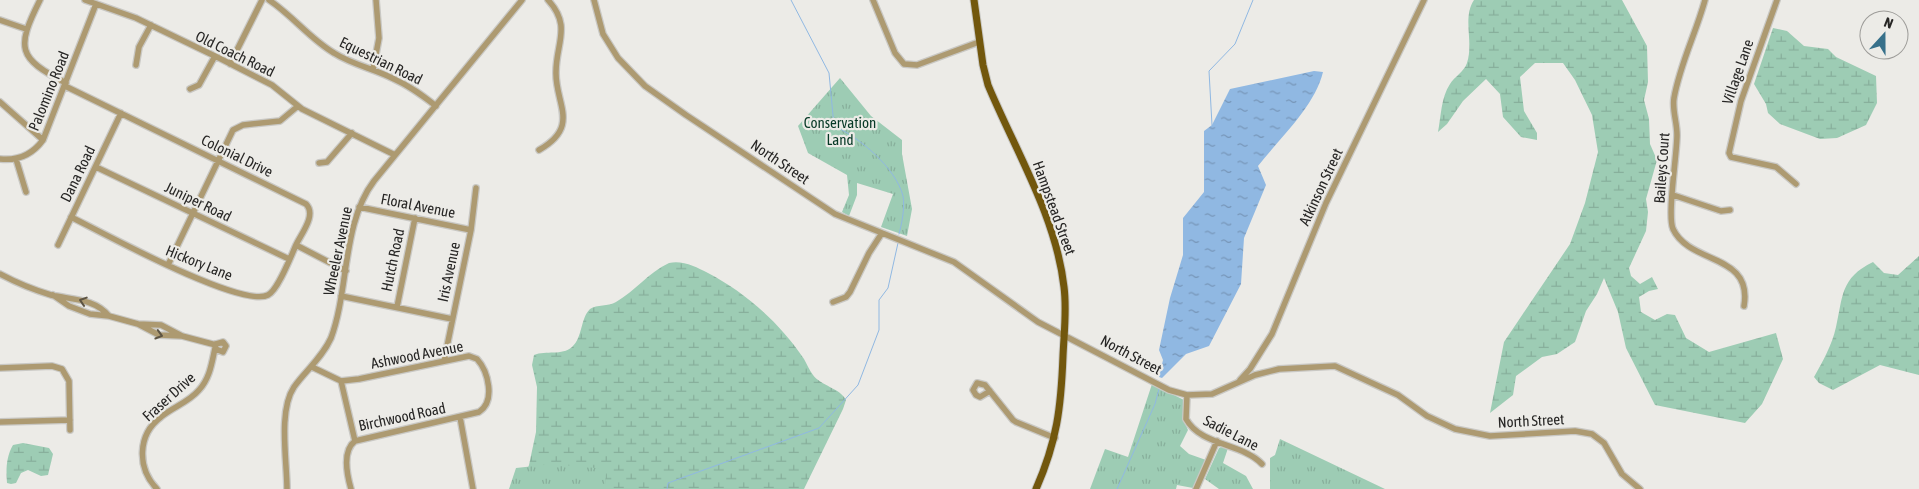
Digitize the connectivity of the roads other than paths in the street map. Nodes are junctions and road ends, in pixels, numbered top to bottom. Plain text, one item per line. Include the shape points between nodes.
1 (40, 0) edge
2 (85, 0) edge
3 (262, 0) edge
4 (269, 0) edge
5 (376, 0) edge
6 (522, 0) edge
7 (548, 0) edge
8 (594, 0) edge
9 (873, 0) edge
10 (974, 0) edge
11 (1424, 0) edge
12 (1705, 0) edge
13 (1777, 0) edge
14 (96, 4) junction
15 (0, 20) edge
16 (151, 25) junction
17 (26, 29) junction
18 (979, 42) junction
19 (215, 56) junction
20 (230, 64) junction
21 (136, 65) dead end
22 (373, 70) junction
23 (66, 84) junction
24 (190, 89) dead end
25 (0, 102) edge
26 (298, 106) junction
27 (436, 106) junction
28 (122, 113) junction
29 (352, 133) junction
30 (43, 140) junction
31 (539, 150) dead end
32 (395, 155) junction
33 (0, 159) edge
34 (16, 159) junction
35 (218, 161) junction
36 (319, 163) dead end
37 (96, 166) junction
38 (1796, 184) dead end
39 (476, 188) dead end
40 (26, 192) dead end
41 (1673, 195) junction
42 (359, 207) junction
43 (1730, 210) dead end
44 (192, 213) junction
45 (71, 217) junction
46 (415, 218) junction
47 (471, 230) junction
48 (882, 233) junction
49 (58, 245) dead end
50 (296, 245) junction
51 (289, 259) junction
52 (168, 265) junction
53 (346, 271) junction
54 (0, 274) edge
55 (53, 295) junction
56 (341, 296) junction
57 (833, 302) dead end
58 (1744, 306) dead end
59 (396, 307) junction
60 (109, 316) junction
61 (452, 319) junction
62 (138, 324) junction
63 (1064, 335) junction
64 (182, 336) junction
65 (444, 361) junction
66 (312, 367) junction
67 (0, 368) edge
68 (341, 381) junction
69 (1238, 382) junction
70 (990, 391) dead end
71 (1187, 394) junction
72 (485, 407) joint
73 (460, 417) junction
74 (70, 420) junction
75 (0, 422) edge
76 (70, 430) dead end
77 (1055, 438) junction
78 (355, 440) junction
79 (1217, 441) junction
80 (1262, 464) dead end
81 (157, 489) edge
82 (288, 489) edge
83 (351, 489) edge
84 (473, 489) edge
85 (1036, 489) edge
86 (1196, 489) edge
87 (1640, 489) edge

1 - 17 street
2 - 14 street, Old Coach Road
3 - 20 street
4 - 22 street, Equestrian Road via 332,52
5 - 22 street via 379,38
6 - 27 street, Wheeler Avenue
7 - 31 street via 560,16 562,28 556,72 564,110 556,135
8 - 48 street, North Street via 608,45 637,79 828,210
9 - 18 street via 895,53 904,64 917,65
10 - 18 main road, Hampstead Street
11 - 69 street, Atkinson Street via 1326,203 1272,334
12 - 41 street, Baileys Court via 1673,101 1677,136
13 - 38 street, Village Lane via 1741,101 1729,153 1731,157 1776,167
14 - 16 street, Old Coach Road
14 - 23 street, Palomino Road
15 - 17 street
16 - 19 street, Old Coach Road
16 - 21 street via 139,48
17 - 23 street, Colonial Drive via 29,60
18 - 63 main road, Hampstead Street via 988,84 1043,211 1059,259 1066,303
19 - 20 street, Old Coach Road
19 - 24 street via 199,85
20 - 26 street, Old Coach Road via 272,85
22 - 27 street, Equestrian Road via 410,87
23 - 28 street, Colonial Drive
23 - 30 street, Palomino Road
25 - 30 street
26 - 29 street, Old Coach Road
26 - 35 street via 280,121 236,128
27 - 32 street, Wheeler Avenue
28 - 35 street, Colonial Drive
28 - 37 street, Dana Road
29 - 32 street, Old Coach Road
29 - 36 street via 329,160
30 - 34 street, Palomino Road via 32,152
32 - 42 street, Wheeler Avenue via 369,188
33 - 34 street
34 - 40 street
35 - 44 street
35 - 50 street, Colonial Drive via 308,206 310,217
37 - 44 street, Juniper Road
37 - 45 street, Dana Road
39 - 47 street, Iris Avenue
41 - 43 street via 1721,212
41 - 58 street, Baileys Court via 1671,220 1679,239 1689,249 1724,263 1735,272 1744,288
42 - 46 street, Floral Avenue
42 - 53 street, Wheeler Avenue
44 - 51 street, Juniper Road
44 - 52 street
45 - 49 street, Dana Road
45 - 52 street, Hickory Lane
46 - 47 street, Floral Avenue
46 - 59 street, Hutch Road
47 - 61 street, Iris Avenue
48 - 57 street via 850,292
48 - 63 street, North Street via 954,262 1024,314
50 - 51 street, Hickory Lane
50 - 53 street
51 - 52 street, Hickory Lane via 273,291 262,297 212,284
53 - 56 street, Wheeler Avenue
54 - 55 street
55 - 60 street via 83,312
60 -> 55 street via 101,308 83,300
56 - 59 street
56 - 66 street, Wheeler Avenue via 331,338
59 - 61 street
60 - 62 street
61 - 65 street, Iris Avenue
62 - 64 street via 161,325
62 -> 64 street via 159,335
63 - 71 street, North Street via 1169,390
63 - 77 main road, Hampstead Street via 1060,415
64 - 81 street, Fraser Drive via 216,347 209,375 200,390 161,417 145,439 143,464
65 - 68 street, Ashwood Avenue
65 - 72 street, Ashwood Avenue via 469,356 479,362 487,383 489,399
66 - 68 street
66 - 82 street, Wheeler Avenue via 294,388 287,404
67 - 74 street via 52,366 62,369 69,381
68 - 78 street, Birchwood Road
69 - 71 street, North Street via 1216,393
69 - 87 street, North Street via 1279,369 1340,367 1454,429 1490,436 1575,431 1592,434 1604,443 1622,474
70 - 77 street via 1016,422
71 - 79 street, Sadie Lane via 1185,412 1190,425
72 - 73 street, Birchwood Road
73 - 78 street, Birchwood Road
73 - 84 street
74 - 75 street
74 - 76 street
77 - 85 main road, Hampstead Street
78 - 83 street via 347,455
79 - 80 street, Sadie Lane via 1253,455
79 - 86 street

